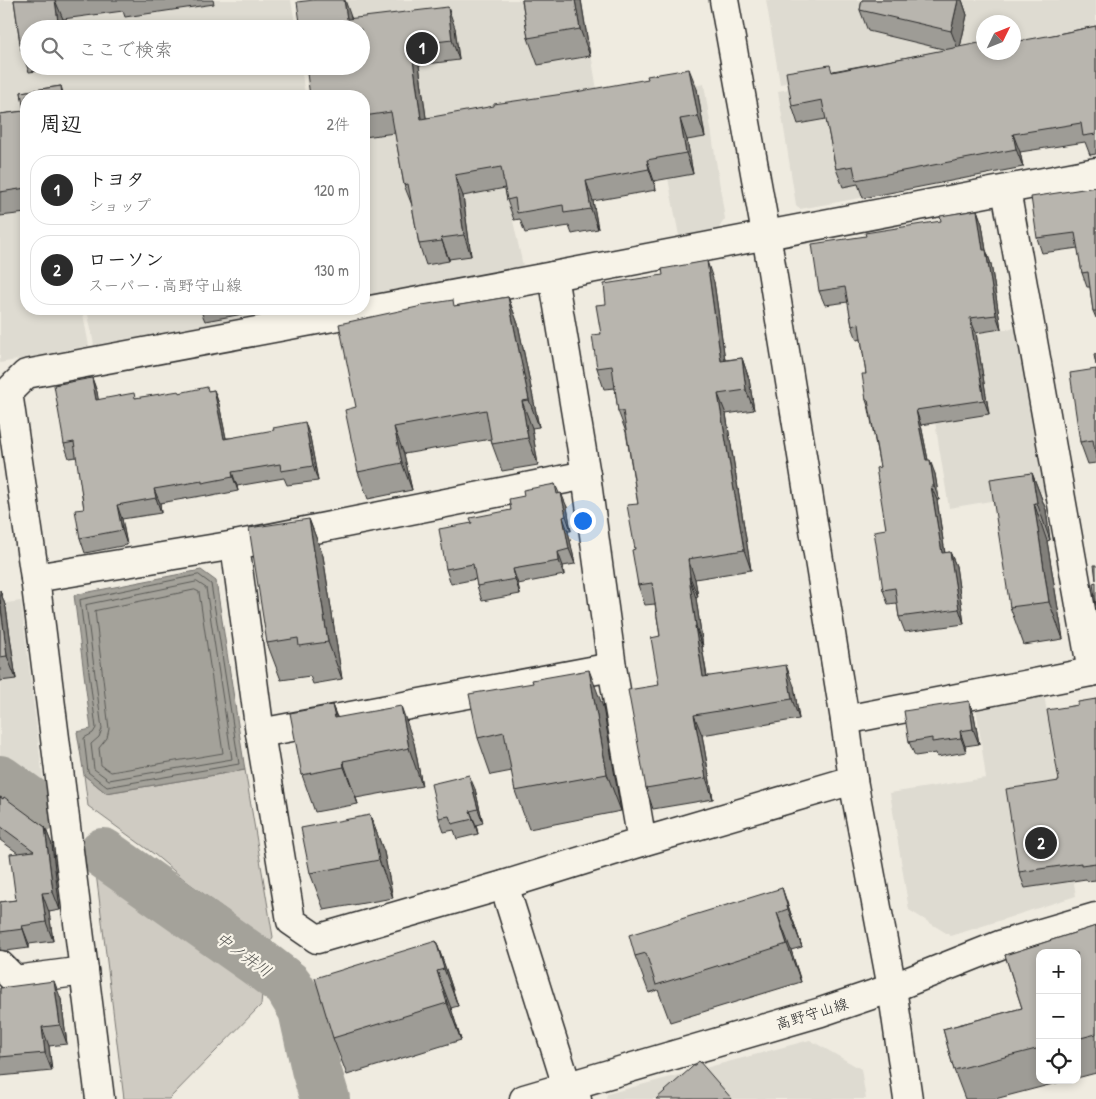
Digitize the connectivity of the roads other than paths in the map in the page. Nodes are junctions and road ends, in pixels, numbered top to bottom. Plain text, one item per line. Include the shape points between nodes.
1 (724, 0) edge
2 (1096, 172) edge
3 (1006, 190) junction
4 (766, 234) junction
5 (553, 276) junction
6 (370, 310) edge
7 (343, 315) edge
8 (586, 475) junction
9 (234, 546) junction
10 (35, 578) junction
11 (612, 667) junction
12 (1094, 672) edge
13 (845, 720) junction
14 (260, 733) junction
15 (853, 780) junction
16 (642, 842) junction
17 (504, 886) junction
18 (1096, 917) edge
19 (0, 966) edge
20 (84, 971) junction
21 (892, 988) junction
22 (572, 1092) edge
23 (100, 1099) edge
24 (524, 1099) edge
25 (908, 1099) edge

1 - 4 street
2 - 3 street
3 - 4 street
3 - 12 street
4 - 5 street
4 - 13 street
5 - 6 street
5 - 8 street
7 - 10 street via 26,374 8,392
8 - 9 street
8 - 11 street
9 - 10 street
9 - 14 street
10 - 20 street
11 - 14 street
11 - 16 street
12 - 13 street
13 - 15 street
14 - 17 street via 290,921 317,938
15 - 16 street
15 - 21 street
16 - 17 street
17 - 22 street
18 - 21 street, 高野守山線 via 1000,945
19 - 20 street via 15,980
20 - 23 street
21 - 22 street, 高野守山線
21 - 25 street
22 - 24 street, 高野守山線

